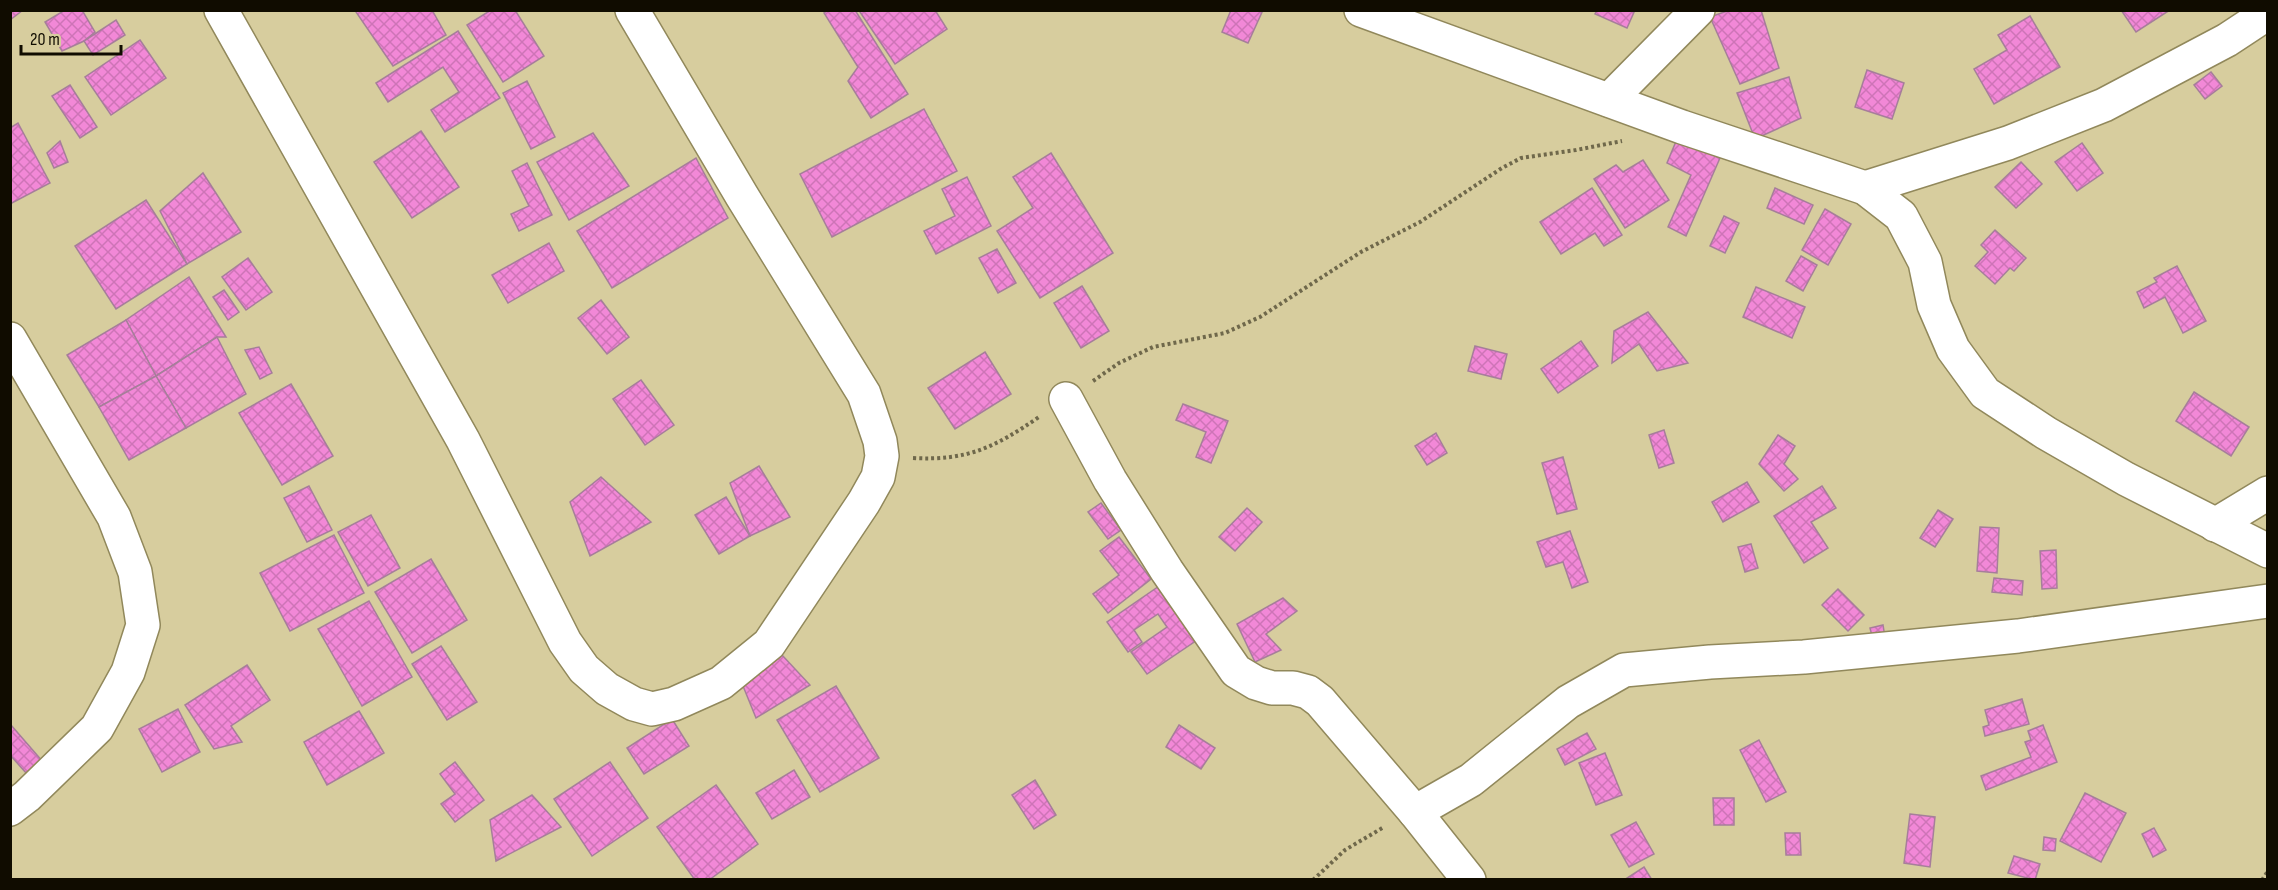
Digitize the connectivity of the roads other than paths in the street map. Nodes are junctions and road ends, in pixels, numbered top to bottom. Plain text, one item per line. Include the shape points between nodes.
1 (220, 10) edge
2 (632, 10) edge
3 (1361, 10) edge
4 (1698, 10) edge
5 (2268, 13) edge
6 (1408, 18) edge
7 (1609, 100) junction
8 (1865, 188) junction
9 (10, 339) edge
10 (1066, 399) road end
11 (2268, 493) edge
12 (2215, 525) junction
13 (2268, 551) edge
14 (2268, 601) edge
15 (10, 809) edge
16 (1415, 812) junction
17 (1469, 879) edge

1 - 2 street via 463,440 565,642 584,669 607,689 652,709 674,704 721,683 769,644 864,502 878,477 882,456 864,394
3 - 6 street
4 - 7 street
5 - 8 street via 2227,40 2104,105 2008,143
6 - 7 street
7 - 8 street
8 - 12 street via 1901,216 1924,262 1934,305 1953,349 1984,393 2096,462
9 - 15 street via 114,517 135,572 142,625 128,672 97,728
10 - 16 street via 1110,480 1236,671 1256,683 1308,692 1320,701
11 - 12 street
12 - 13 street
14 - 16 street via 2018,636 1624,670 1568,702 1471,780
16 - 17 street

